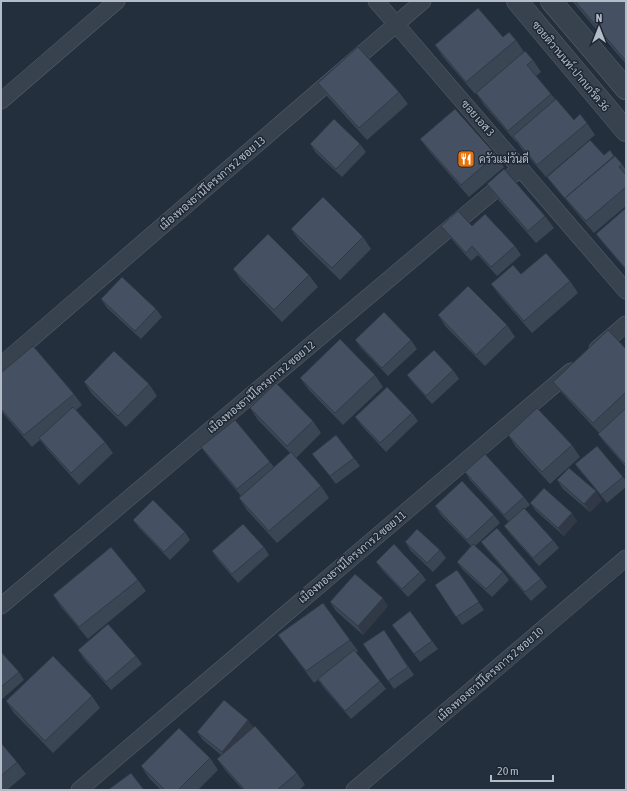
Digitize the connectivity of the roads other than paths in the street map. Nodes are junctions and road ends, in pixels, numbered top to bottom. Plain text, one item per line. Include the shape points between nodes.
1 (117, 1) edge
2 (376, 1) edge
3 (423, 1) edge
4 (517, 1) edge
5 (550, 1) edge
6 (396, 24) junction
7 (626, 89) edge
8 (1, 100) edge
9 (626, 131) edge
10 (521, 168) junction
11 (626, 290) edge
12 (626, 324) edge
13 (1, 365) edge
14 (626, 558) edge
15 (1, 606) edge
16 (79, 790) edge
17 (354, 790) edge

1 - 8 street
2 - 6 street, ซอย เอส 3
3 - 6 street, เมืองทองธานีโครงการ 2 ซอย 13
4 - 9 street, ซอยติวานนท์-ปากเกร็ด 36
5 - 7 street
6 - 10 street, ซอย เอส 3
6 - 13 street, เมืองทองธานีโครงการ 2 ซอย 13
10 - 11 street, ซอย เอส 3
10 - 15 street, เมืองทองธานีโครงการ 2 ซอย 12
12 - 16 street, เมืองทองธานีโครงการ 2 ซอย 11
14 - 17 street, เมืองทองธานีโครงการ 2 ซอย 10

